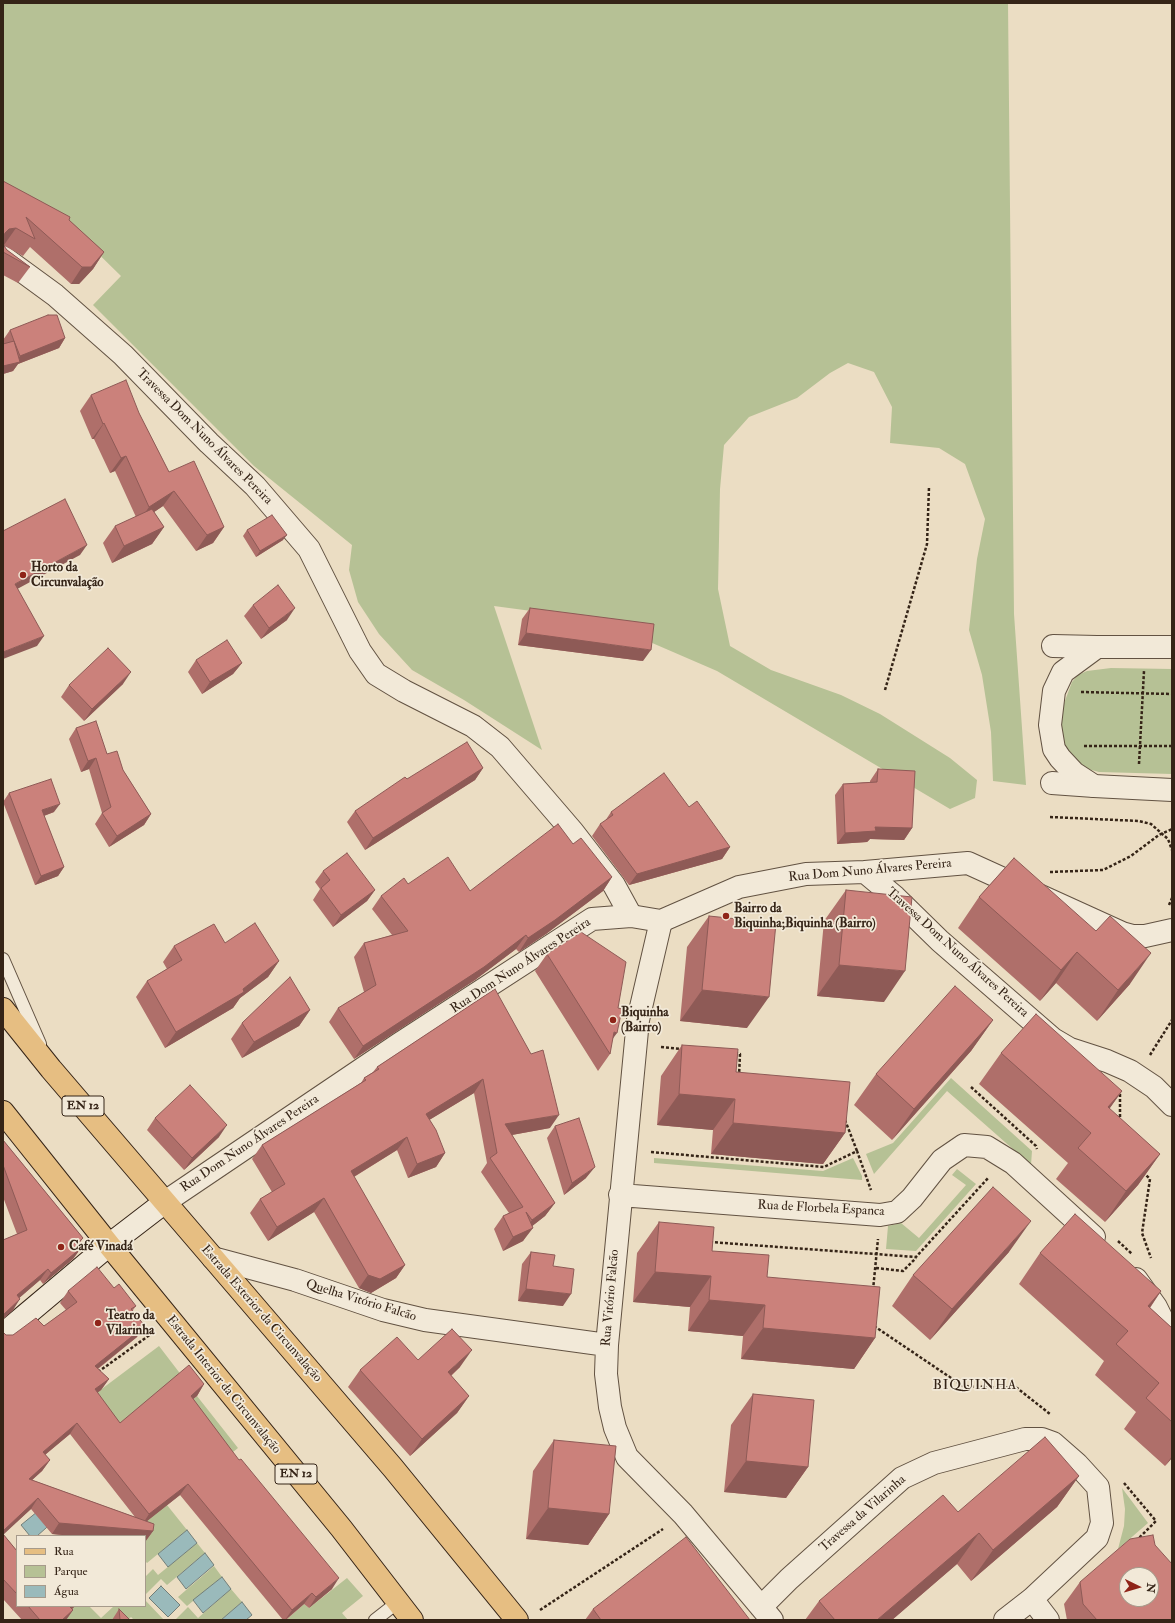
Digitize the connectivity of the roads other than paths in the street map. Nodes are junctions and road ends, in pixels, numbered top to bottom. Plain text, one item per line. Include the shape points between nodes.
1 (3, 257) edge
2 (1053, 646) dead end
3 (1096, 647) junction
4 (1172, 648) edge
5 (1052, 783) dead end
6 (1094, 786) junction
7 (1169, 793) edge
8 (865, 872) junction
9 (631, 916) junction
10 (661, 922) junction
11 (1172, 930) edge
12 (3, 959) edge
13 (3, 1009) edge
14 (50, 1069) junction
15 (1172, 1104) edge
16 (3, 1112) edge
17 (620, 1195) junction
18 (165, 1202) junction
19 (109, 1245) junction
20 (213, 1258) junction
21 (3, 1334) edge
22 (1172, 1339) edge
23 (607, 1345) junction
24 (1032, 1600) junction
25 (398, 1602) junction
26 (766, 1613) edge
27 (375, 1620) edge
28 (412, 1620) edge
29 (517, 1620) edge
30 (1005, 1620) edge
31 (1048, 1620) edge

1 - 9 street, Travessa Dom Nuno Álvares Pereira via 55,295 123,355 255,486 309,549 360,651 376,674 404,692 473,726 500,747 573,832 614,885
2 - 3 street
3 - 4 street
3 - 6 street via 1063,672 1054,691 1050,725 1054,749 1060,758 1074,773
5 - 6 street
6 - 7 street
8 - 10 street, Rua Dom Nuno Álvares Pereira via 806,874 739,887
8 - 11 street, Rua Dom Nuno Álvares Pereira via 968,863 1122,933 1145,936
8 - 15 street, Travessa Dom Nuno Álvares Pereira via 895,897 940,942 1053,1039 1070,1049 1130,1071 1154,1087
9 - 10 street, Rua Dom Nuno Álvares Pereira
9 - 18 street, Rua Dom Nuno Álvares Pereira via 592,919
10 - 17 street, Rua Vitório Falcão via 638,1020
12 - 14 lane
13 - 14 main road, Estrada Exterior da Circunvalação / EN 12
14 - 18 main road, Estrada Exterior da Circunvalação / EN 12
16 - 19 main road, Estrada Interior da Circunvalação / EN 12
17 - 22 street, Rua de Florbela Espanca via 880,1215 897,1212 912,1198 942,1160 964,1145 987,1147 1013,1163 1116,1258 1142,1285
17 - 23 street, Rua Vitório Falcão
18 - 19 street, Rua Dom Nuno Álvares Pereira
18 - 20 main road, Estrada Exterior da Circunvalação / EN 12
19 - 21 street, Rua Dom Nuno Álvares Pereira
19 - 25 main road, Estrada Interior da Circunvalação / EN 12 via 341,1528
20 - 23 street, Quelha Vitório Falcão via 295,1280 383,1310 425,1320
20 - 29 main road, Estrada Exterior da Circunvalação / EN 12 via 393,1468
23 - 26 street, Rua Vitório Falcão via 606,1374 610,1407 614,1428 627,1457 683,1514
24 - 26 street, Travessa da Vilarinha via 1097,1538 1102,1523 1098,1487 1053,1443 1042,1439 1025,1439 934,1463 902,1478 788,1579
24 - 30 street, Travessa da Vilarinha
24 - 31 street
25 - 27 lane
25 - 28 main road, Estrada Interior da Circunvalação / EN 12

